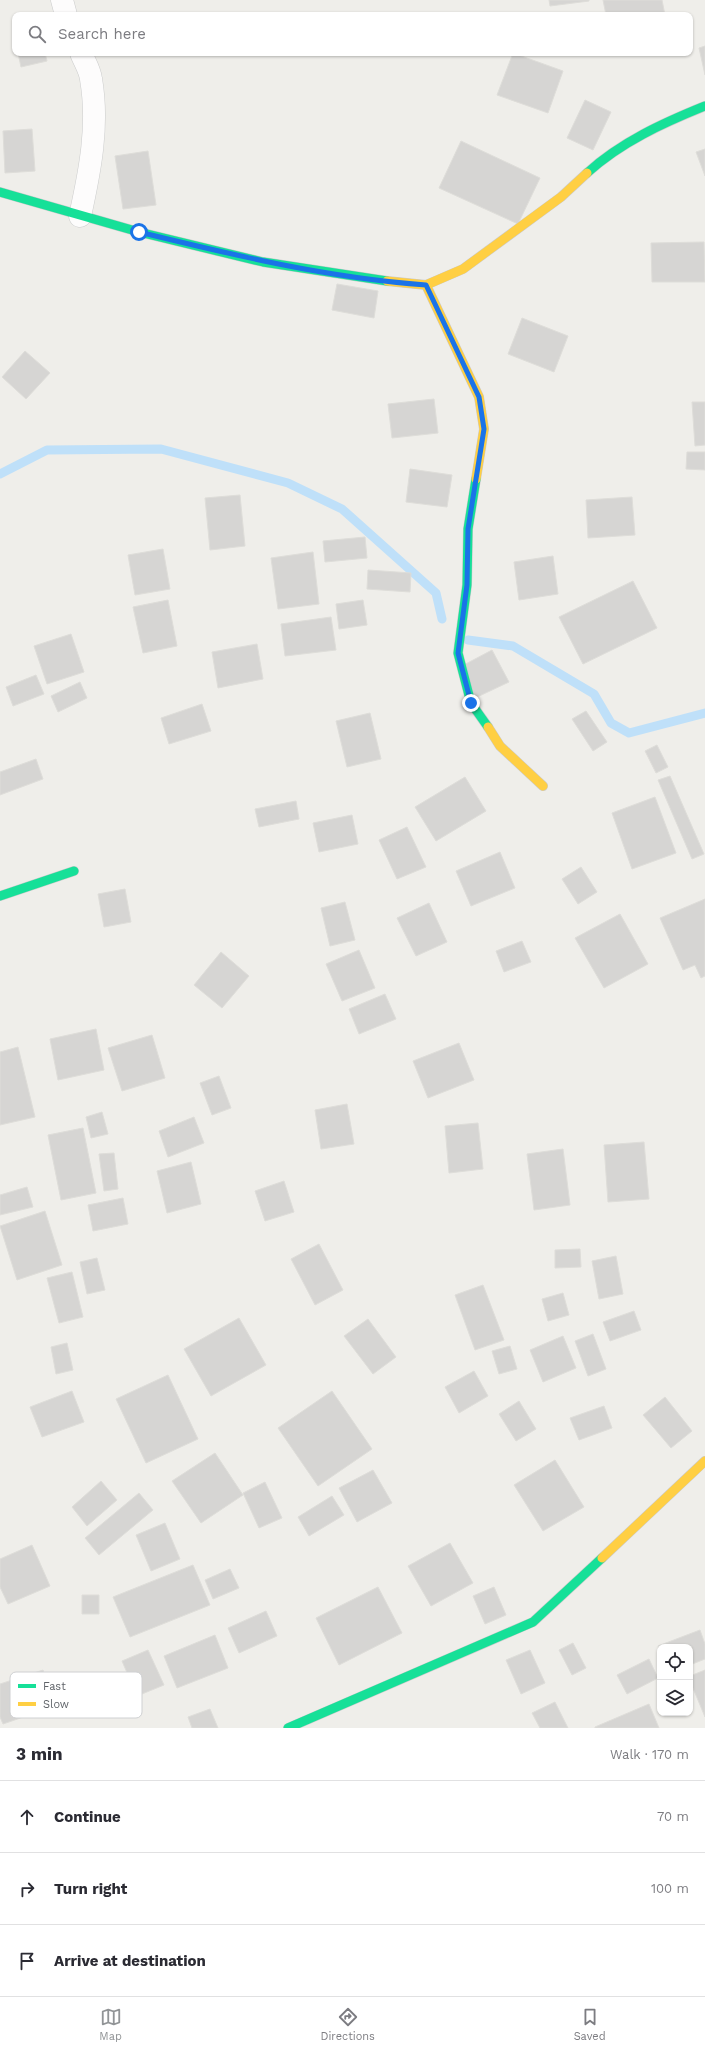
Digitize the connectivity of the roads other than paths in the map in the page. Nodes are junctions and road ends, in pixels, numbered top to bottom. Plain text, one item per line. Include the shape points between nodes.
1 (62, 0) edge
2 (65, 12) edge
3 (82, 56) edge
4 (705, 106) edge
5 (0, 192) edge
6 (80, 216) junction
7 (426, 285) junction
8 (543, 786) dead end
9 (74, 871) dead end
10 (0, 896) edge
11 (705, 1461) edge
12 (288, 1728) edge

1 - 2 street
3 - 6 street via 91,78 94,119 91,165
4 - 7 street via 656,126 602,159 561,196 469,265
5 - 6 street
6 - 7 street via 263,262 390,282
7 - 8 street via 479,397 484,429 468,529 467,585 458,653 471,703 500,746
9 - 10 street
11 - 12 street via 533,1622

